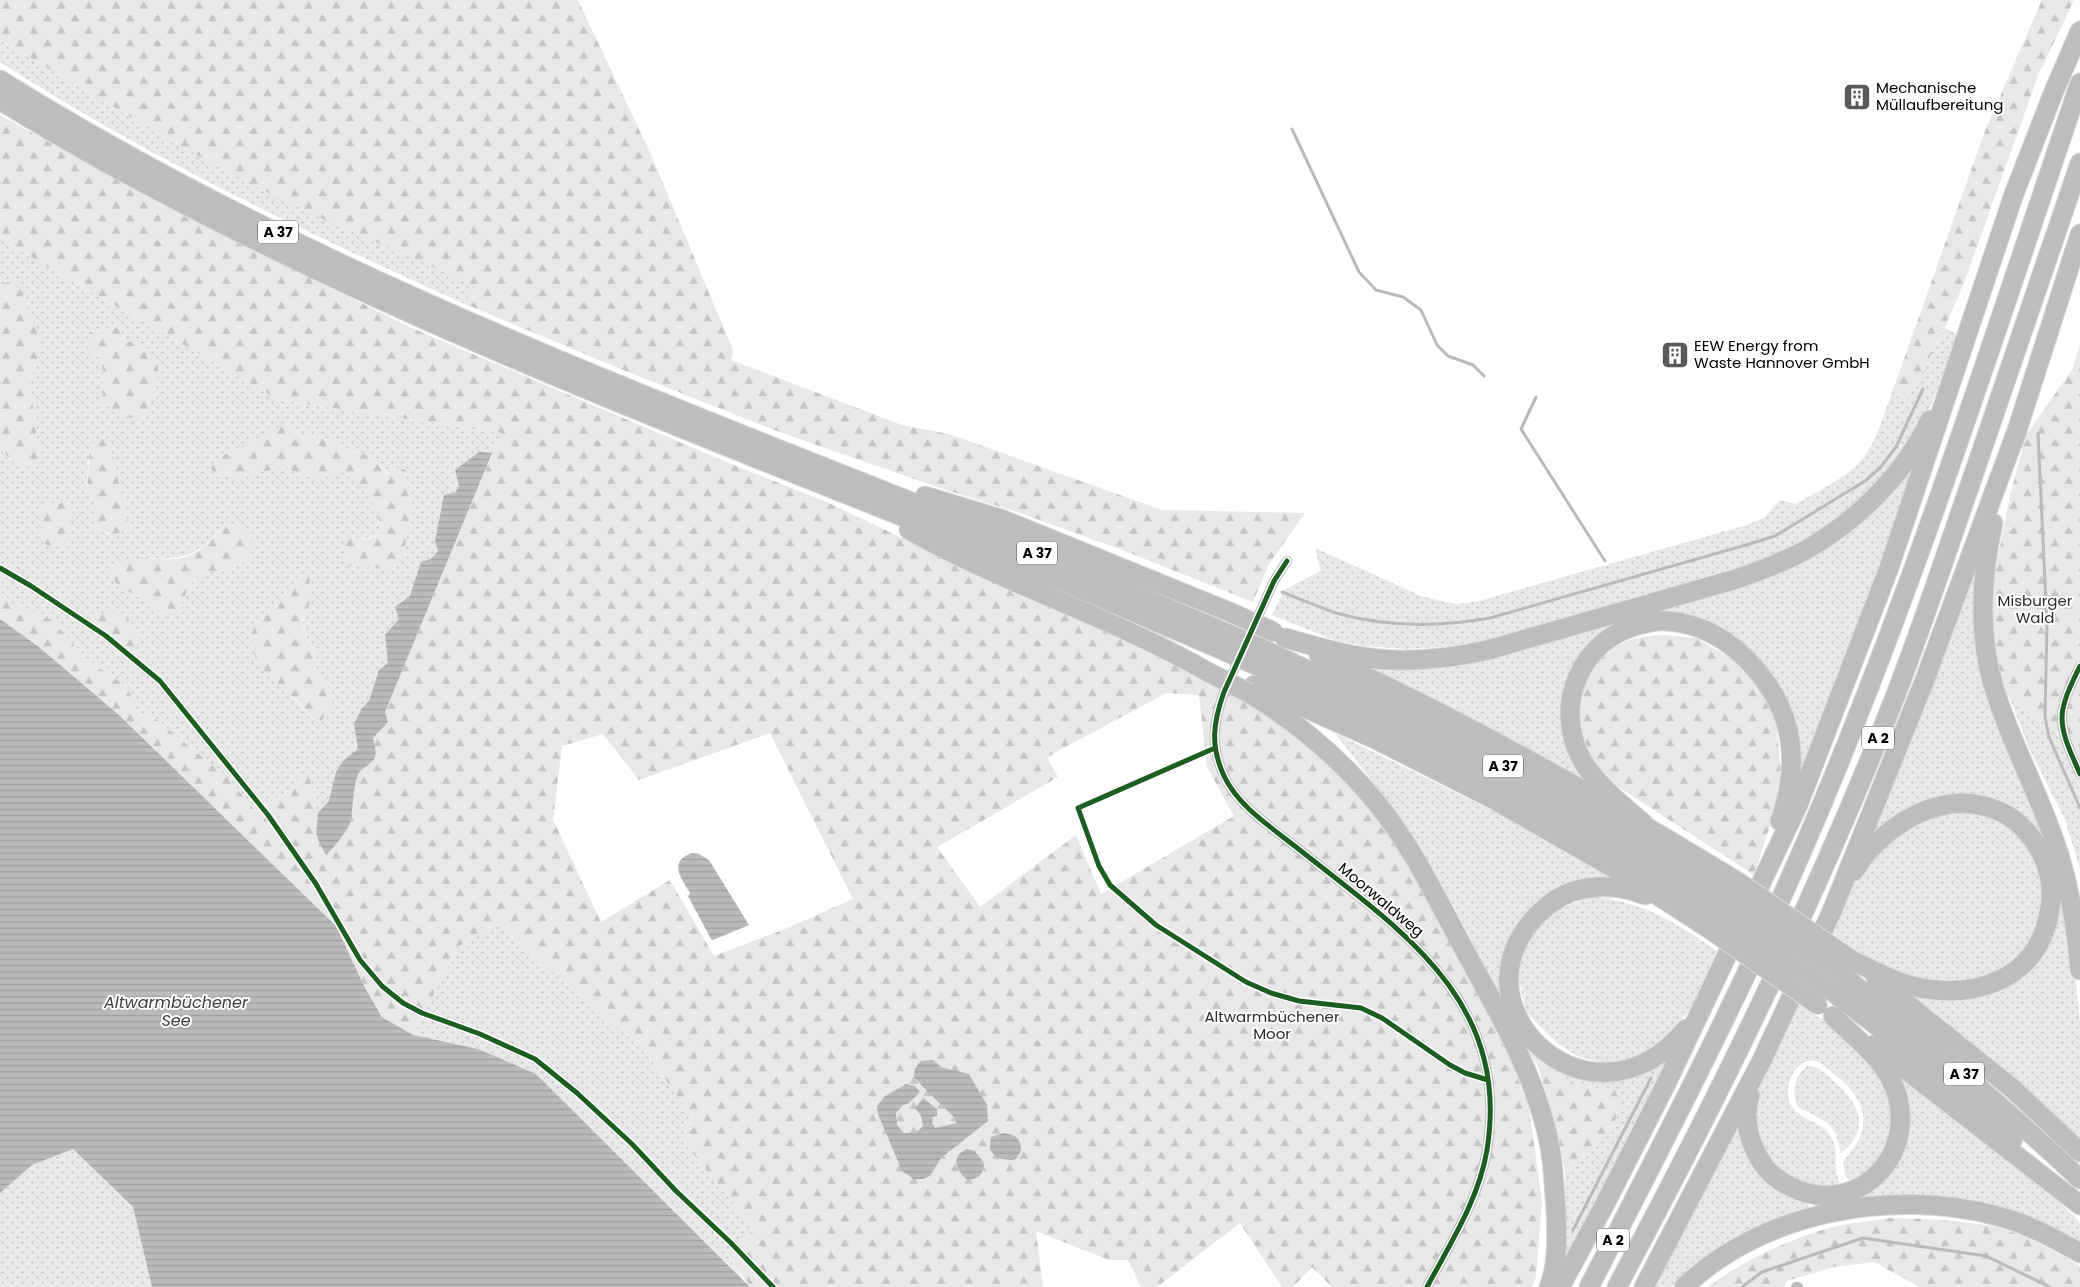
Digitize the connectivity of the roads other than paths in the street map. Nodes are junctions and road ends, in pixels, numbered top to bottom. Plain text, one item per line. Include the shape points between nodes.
1 (2080, 31) edge
2 (0, 80) edge
3 (2080, 84) edge
4 (0, 100) edge
5 (2080, 164) edge
6 (2080, 234) edge
7 (1961, 356) junction
8 (2016, 433) junction
9 (805, 460) junction
10 (846, 495) junction
11 (1287, 561) dead end
12 (1280, 635) junction
13 (1215, 654) junction
14 (2080, 666) edge
15 (1257, 674) junction
16 (2080, 774) edge
17 (1643, 823) junction
18 (1761, 882) junction
19 (1730, 898) junction
20 (1832, 911) junction
21 (1691, 918) junction
22 (1728, 951) junction
23 (2080, 970) edge
24 (1842, 975) junction
25 (1826, 1010) junction
26 (1698, 1014) junction
27 (1764, 1058) junction
28 (2080, 1152) edge
29 (2080, 1179) edge
30 (1638, 1193) junction
31 (2080, 1204) edge
32 (2080, 1252) edge
33 (1426, 1287) edge
34 (1549, 1287) edge
35 (1560, 1287) edge
36 (1589, 1287) edge
37 (1617, 1287) edge
38 (1644, 1287) edge
39 (1684, 1287) edge

1 - 7 highway via 2014,194
2 - 9 highway, A 37 via 164,175 319,253 566,363
3 - 30 highway, A 2 via 1912,575 1833,779 1731,1006
4 - 10 highway, A 37 via 159,192 311,268 540,371
5 - 37 highway, A 2 via 1898,688 1856,790 1755,1018
6 - 8 highway
7 - 12 highway via 1926,428 1890,480 1829,536 1772,566 1658,602 1455,657 1422,660 1363,657
7 - 18 highway via 1889,568 1798,805
8 - 20 highway via 1924,682
8 - 23 highway via 1988,547 1982,602 1985,645 1994,687 2060,857 2073,912
9 - 12 highway, bridge via 1001,519
9 - 13 highway, A 37 via 996,536
10 - 13 highway, A 37 via 991,552
10 - 13 highway via 946,551 1177,654
11 - 33 street, Moorwaldweg via 1274,581 1224,692 1214,732 1215,748 1225,777 1248,807 1410,939 1448,981 1474,1027 1482,1050 1492,1107 1487,1151 1478,1184 1460,1226
12 - 17 highway via 1424,705
13 - 15 highway
13 - 15 highway, A 37, bridge
14 - 16 street via 2070,687 2062,718 2067,744
15 - 19 highway, A 37 via 1384,724 1501,784 1632,858
15 - 21 highway via 1493,800 1626,876
15 - 34 highway via 1279,712 1342,764 1377,803 1406,843 1513,1041 1536,1097 1552,1161 1556,1245
17 - 18 highway via 1593,776 1572,734 1569,710 1573,688 1590,656 1615,634 1663,620 1706,630 1738,650 1755,666 1773,692 1785,720 1792,748 1792,773 1786,804
17 - 19 highway
18 - 22 highway
19 - 24 highway, bridge
19 - 24 highway, A 37, bridge
20 - 24 highway via 1857,867 1875,845 1901,823 1928,808 1950,803 1988,806 2006,814 2034,839 2049,873 2050,910 2041,940 2033,953 2010,975 1978,988 1959,991
20 - 27 highway
21 - 25 highway, bridge
21 - 26 highway via 1628,888 1590,888 1569,894 1538,913 1525,929 1511,963 1509,985 1513,1005 1529,1038 1559,1062 1596,1072 1621,1070 1660,1054 1674,1043
22 - 26 highway
22 - 30 highway
24 - 28 highway via 2013,1089
24 - 29 highway, A 37 via 1939,1052
24 - 31 highway, A 37 via 1928,1064
25 - 27 highway via 1878,1061 1891,1079 1899,1099 1902,1118 1896,1145 1884,1167 1870,1181 1850,1192 1813,1195 1782,1183 1770,1174 1751,1141 1747,1118 1748,1098
25 - 31 highway
26 - 35 highway via 1667,1082
27 - 38 highway
30 - 36 highway, A 2
32 - 39 highway via 1997,1216 1944,1205 1870,1205 1824,1214 1764,1234 1710,1266

